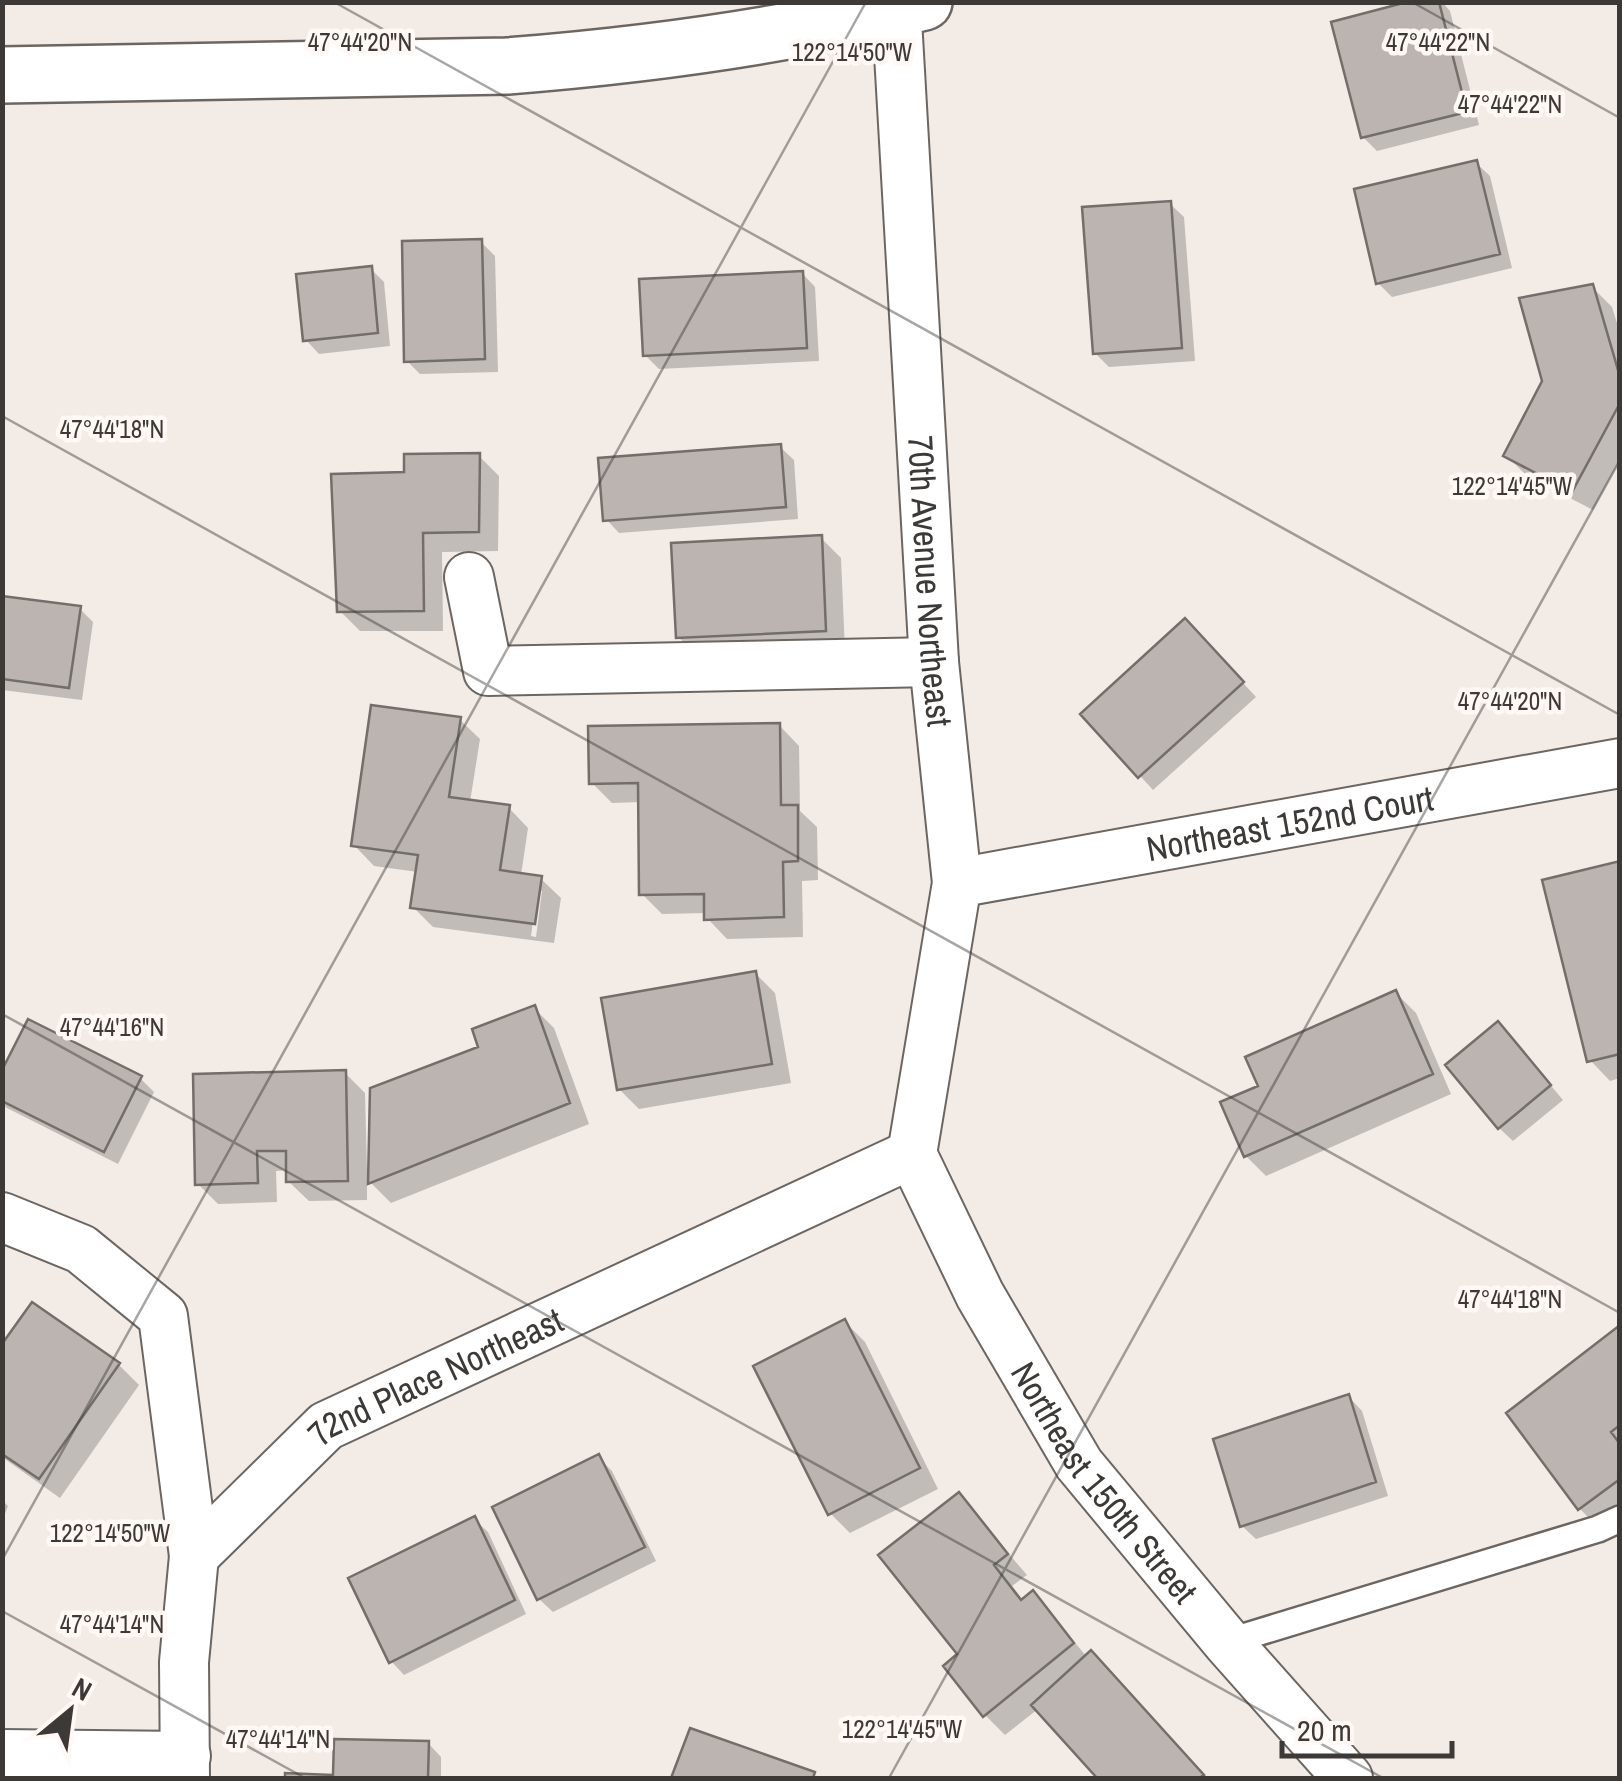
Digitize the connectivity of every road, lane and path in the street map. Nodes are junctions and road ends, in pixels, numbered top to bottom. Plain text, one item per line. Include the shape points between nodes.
1 (906, 5) edge
2 (2, 75) edge
3 (469, 577) dead end
4 (934, 662) junction
5 (1620, 764) edge
6 (957, 883) junction
7 (912, 1154) junction
8 (2, 1217) edge
9 (1620, 1519) edge
10 (194, 1556) junction
11 (1227, 1642) junction
12 (2, 1754) edge
13 (186, 1767) edge
14 (1348, 1778) edge

1 - 2 street via 829,25 585,60
1 - 4 street, 70th Avenue Northeast via 902,144
3 - 4 street via 488,671
4 - 6 street, 70th Avenue Northeast
5 - 6 street, Northeast 152nd Court
6 - 7 street, 70th Avenue Northeast
7 - 10 street, 72nd Place Northeast via 326,1426
7 - 11 street, Northeast 150th Street via 980,1295 1079,1464
8 - 10 street via 81,1249 163,1316
9 - 11 lane
10 - 13 street via 184,1662
11 - 14 street, Northeast 150th Street
12 - 13 street

